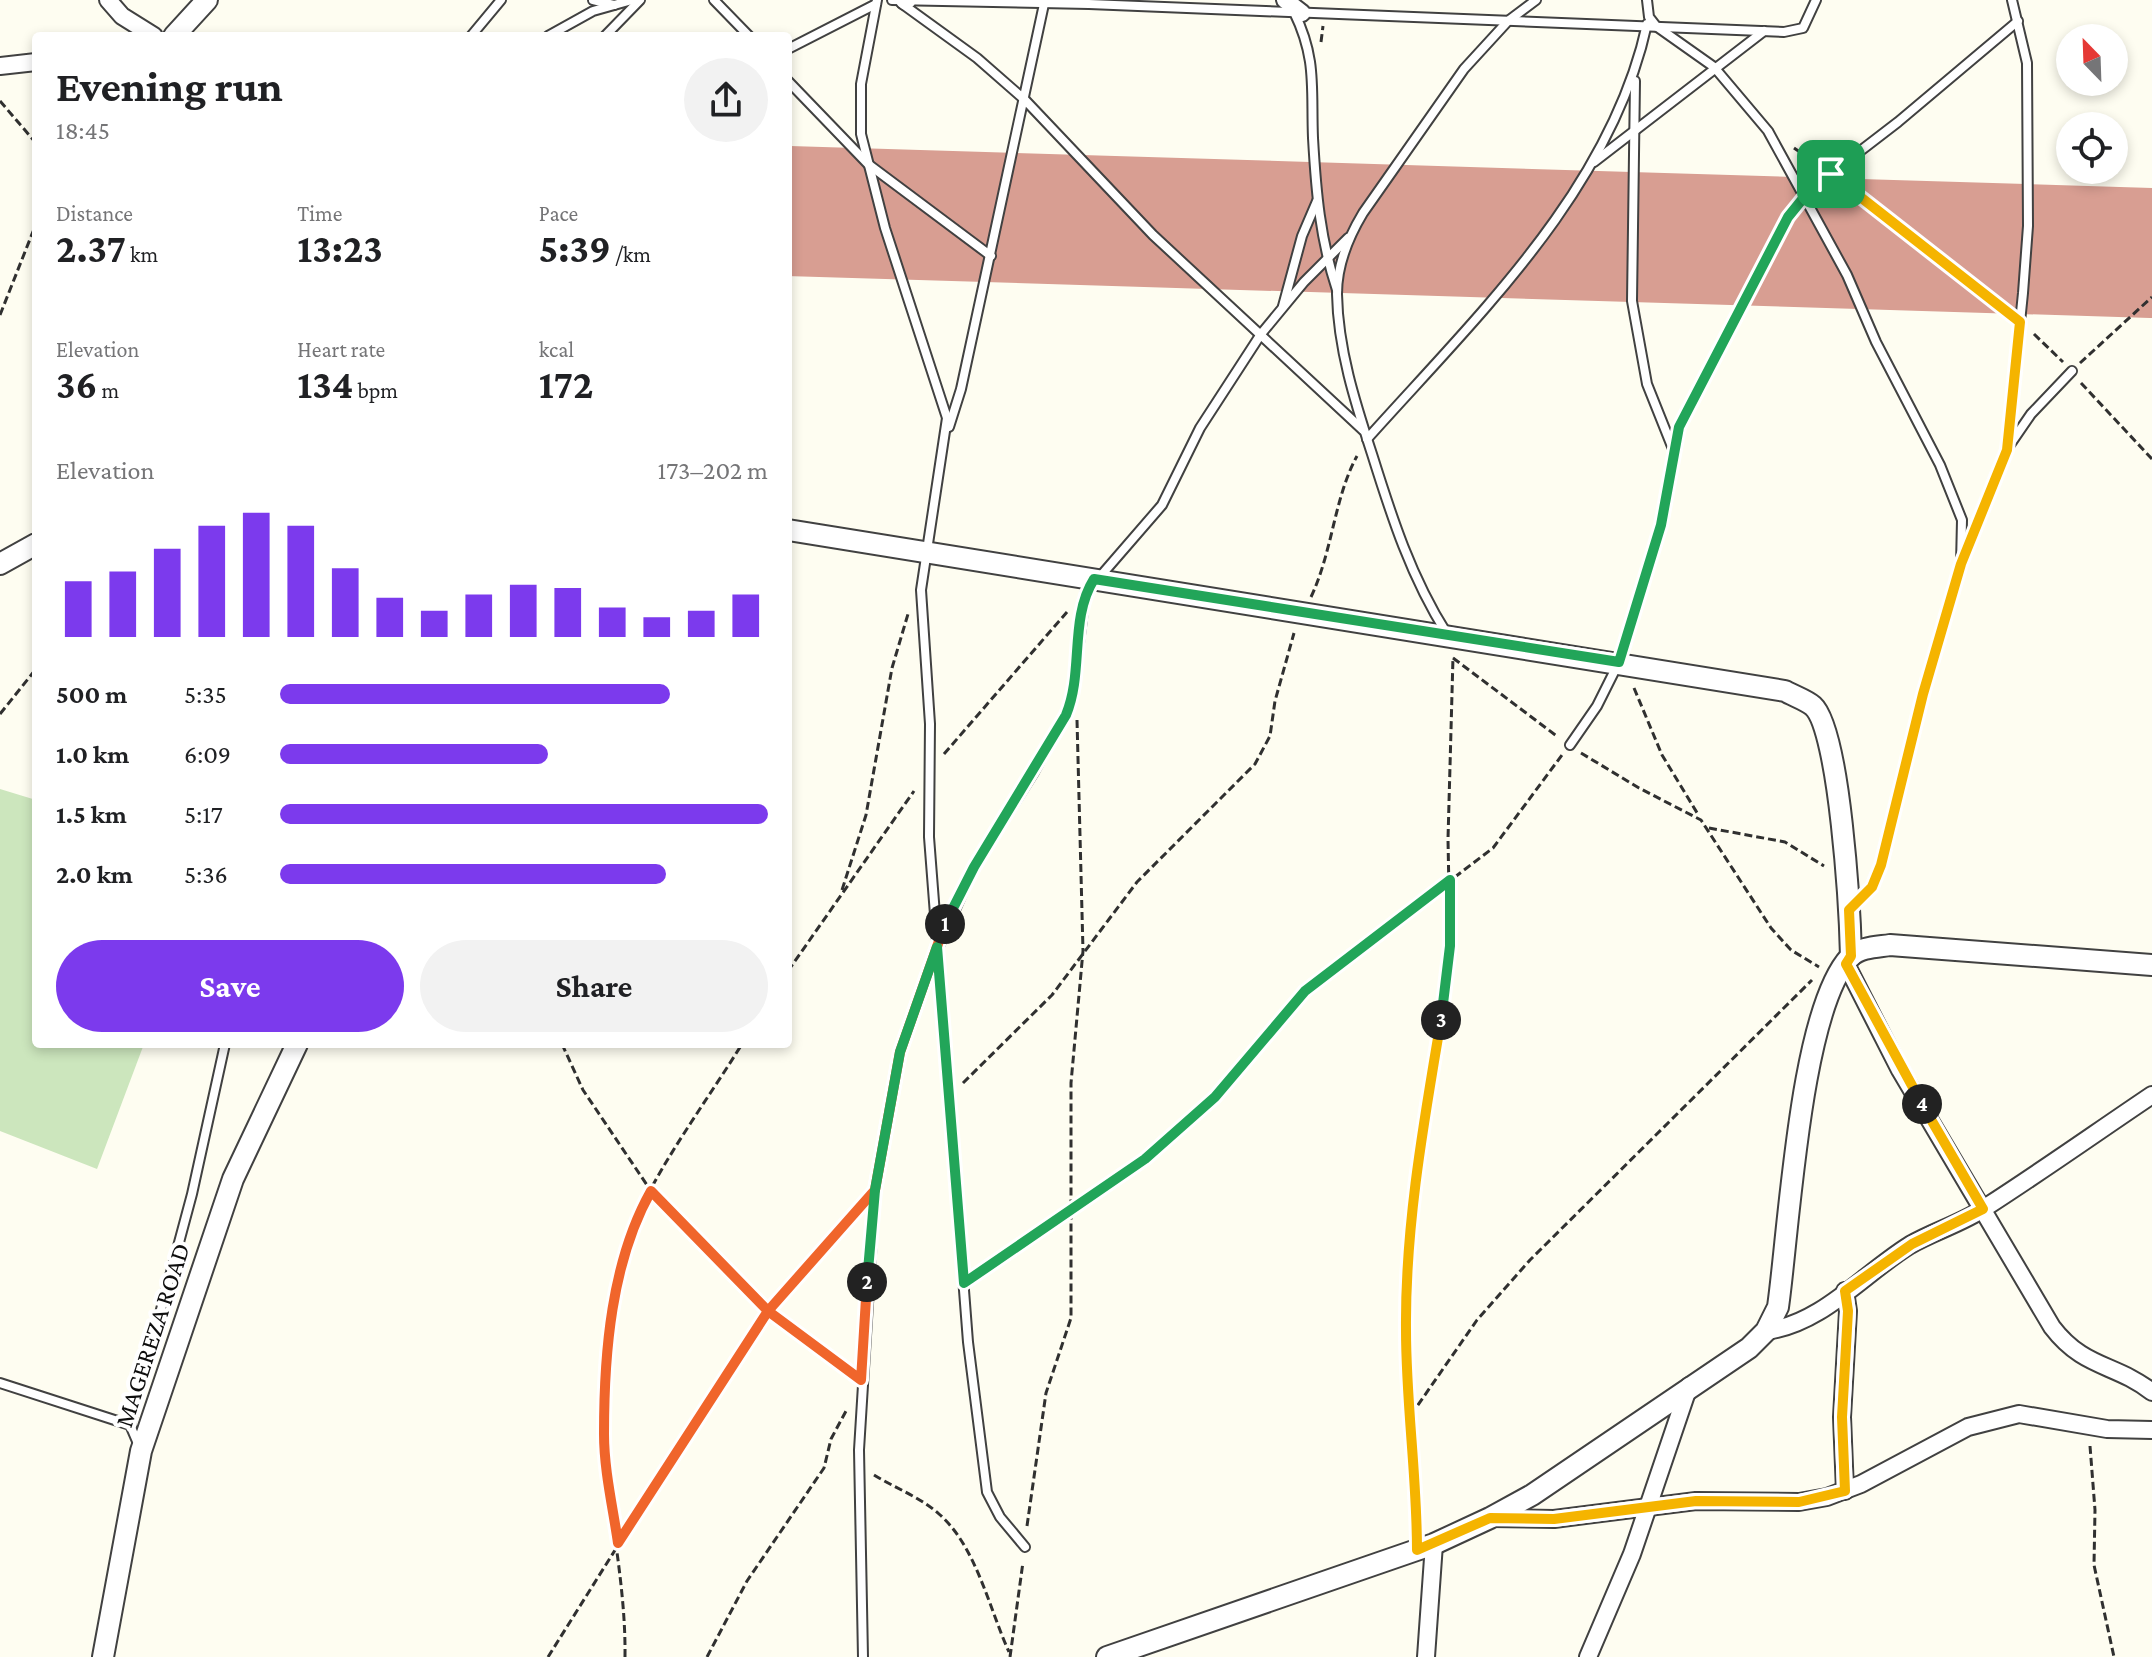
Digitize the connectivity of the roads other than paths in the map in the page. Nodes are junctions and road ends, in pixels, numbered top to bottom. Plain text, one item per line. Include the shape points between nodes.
1 (108, 0) edge
2 (207, 0) edge
3 (501, 0) edge
4 (593, 0) edge
5 (632, 0) edge
6 (640, 0) edge
7 (714, 0) edge
8 (894, 0) edge
9 (906, 0) edge
10 (1536, 0) edge
11 (1647, 0) edge
12 (1816, 0) edge
13 (2012, 0) edge
14 (876, 2) edge
15 (1044, 4) junction
16 (615, 5) junction
17 (1294, 8) edge
18 (1508, 21) junction
19 (2018, 21) junction
20 (1651, 23) junction
21 (1764, 30) junction
22 (141, 32) edge
23 (178, 32) edge
24 (474, 32) edge
25 (554, 32) edge
26 (609, 32) edge
27 (745, 32) edge
28 (792, 47) edge
29 (32, 62) edge
30 (0, 66) edge
31 (1714, 67) junction
32 (1634, 76) junction
33 (792, 85) edge
34 (1025, 100) junction
35 (1637, 130) junction
36 (1592, 163) junction
37 (868, 164) junction
38 (1805, 196) junction
39 (1317, 201) junction
40 (1348, 238) junction
41 (991, 256) junction
42 (1327, 261) junction
43 (1337, 290) junction
44 (1283, 306) junction
45 (1261, 334) junction
46 (2072, 371) road end
47 (947, 435) junction
48 (1366, 435) junction
49 (1673, 449) junction
50 (2007, 450) junction
51 (792, 531) edge
52 (32, 546) edge
53 (927, 552) junction
54 (0, 564) edge
55 (1961, 564) junction
56 (1094, 579) junction
57 (1449, 637) junction
58 (1624, 663) junction
59 (1570, 745) road end
60 (1849, 910) junction
61 (937, 947) junction
62 (1848, 960) junction
63 (2152, 965) edge
64 (224, 1048) edge
65 (295, 1048) edge
66 (2152, 1095) edge
67 (1983, 1209) junction
68 (1845, 1291) junction
69 (1766, 1331) junction
70 (0, 1383) edge
71 (1689, 1386) junction
72 (2152, 1392) edge
73 (130, 1425) junction
74 (2152, 1430) edge
75 (141, 1451) junction
76 (1845, 1491) junction
77 (1647, 1506) junction
78 (1490, 1518) junction
79 (1025, 1547) road end
80 (1426, 1547) junction
81 (103, 1657) edge
82 (863, 1657) edge
83 (1107, 1657) edge
84 (1426, 1657) edge
85 (1588, 1657) edge

1 - 22 street
2 - 23 street
3 - 24 lane
4 - 16 lane
5 - 16 lane
6 - 26 lane
7 - 27 lane
8 - 9 lane
8 - 34 lane via 977,58
9 - 15 lane
10 - 18 lane
11 - 20 lane
12 - 21 lane via 1803,28
13 - 19 lane
14 - 28 lane
14 - 37 lane via 859,108
15 - 17 lane
15 - 34 lane
16 - 25 lane
17 - 18 lane
17 - 39 lane via 1314,73
18 - 20 lane
18 - 40 lane via 1464,69
19 - 38 lane
19 - 50 lane via 2027,63 2028,213
20 - 21 lane
20 - 31 lane
20 - 32 lane
21 - 31 lane
29 - 30 street
31 - 35 lane
31 - 38 lane via 1768,131
32 - 35 lane
32 - 36 lane
33 - 37 lane
34 - 41 lane
34 - 45 lane via 1153,235
35 - 36 lane
35 - 49 lane via 1632,301 1647,384
36 - 48 lane via 1532,250
37 - 41 lane
37 - 47 lane via 942,399
38 - 49 lane via 1778,234 1725,333
38 - 55 lane via 1954,495 1962,520
39 - 42 lane
39 - 44 lane
40 - 42 lane
40 - 43 lane
41 - 47 lane
42 - 43 lane
42 - 44 lane
43 - 48 lane via 1346,370
44 - 45 lane
45 - 48 lane
45 - 56 lane via 1200,428 1162,505
46 - 50 lane via 2031,414
47 - 53 lane
48 - 57 lane via 1408,562
49 - 58 lane via 1661,525
50 - 55 lane
51 - 53 street
52 - 54 street
53 - 56 street
53 - 61 lane via 921,590
55 - 60 lane via 1881,865 1872,887
56 - 57 street
56 - 61 lane via 1085,594 1074,690 1056,734 974,867
57 - 58 street
58 - 59 lane
58 - 60 street via 1785,691 1814,706 1829,738
60 - 62 street
61 - 79 lane via 984,1479 992,1506
61 - 82 lane via 900,1052 875,1190 861,1380
62 - 63 street via 1866,948 1890,945
62 - 67 street via 1900,1070
62 - 69 street via 1833,984 1805,1087 1778,1307
64 - 73 lane via 192,1194
65 - 75 street, MAGEREZA ROAD via 233,1179
66 - 67 street
67 - 68 street via 1912,1244
67 - 72 street via 2029,1293 2064,1342 2084,1359
68 - 69 street via 1800,1322
68 - 76 street
69 - 71 street
70 - 73 lane
71 - 77 street
71 - 78 street via 1532,1495
73 - 75 lane
74 - 76 street via 2031,1414 1988,1420
75 - 81 street, MAGEREZA ROAD
76 - 77 street via 1799,1502
77 - 78 street via 1554,1519
77 - 85 street
78 - 80 street
80 - 83 street
80 - 84 street

